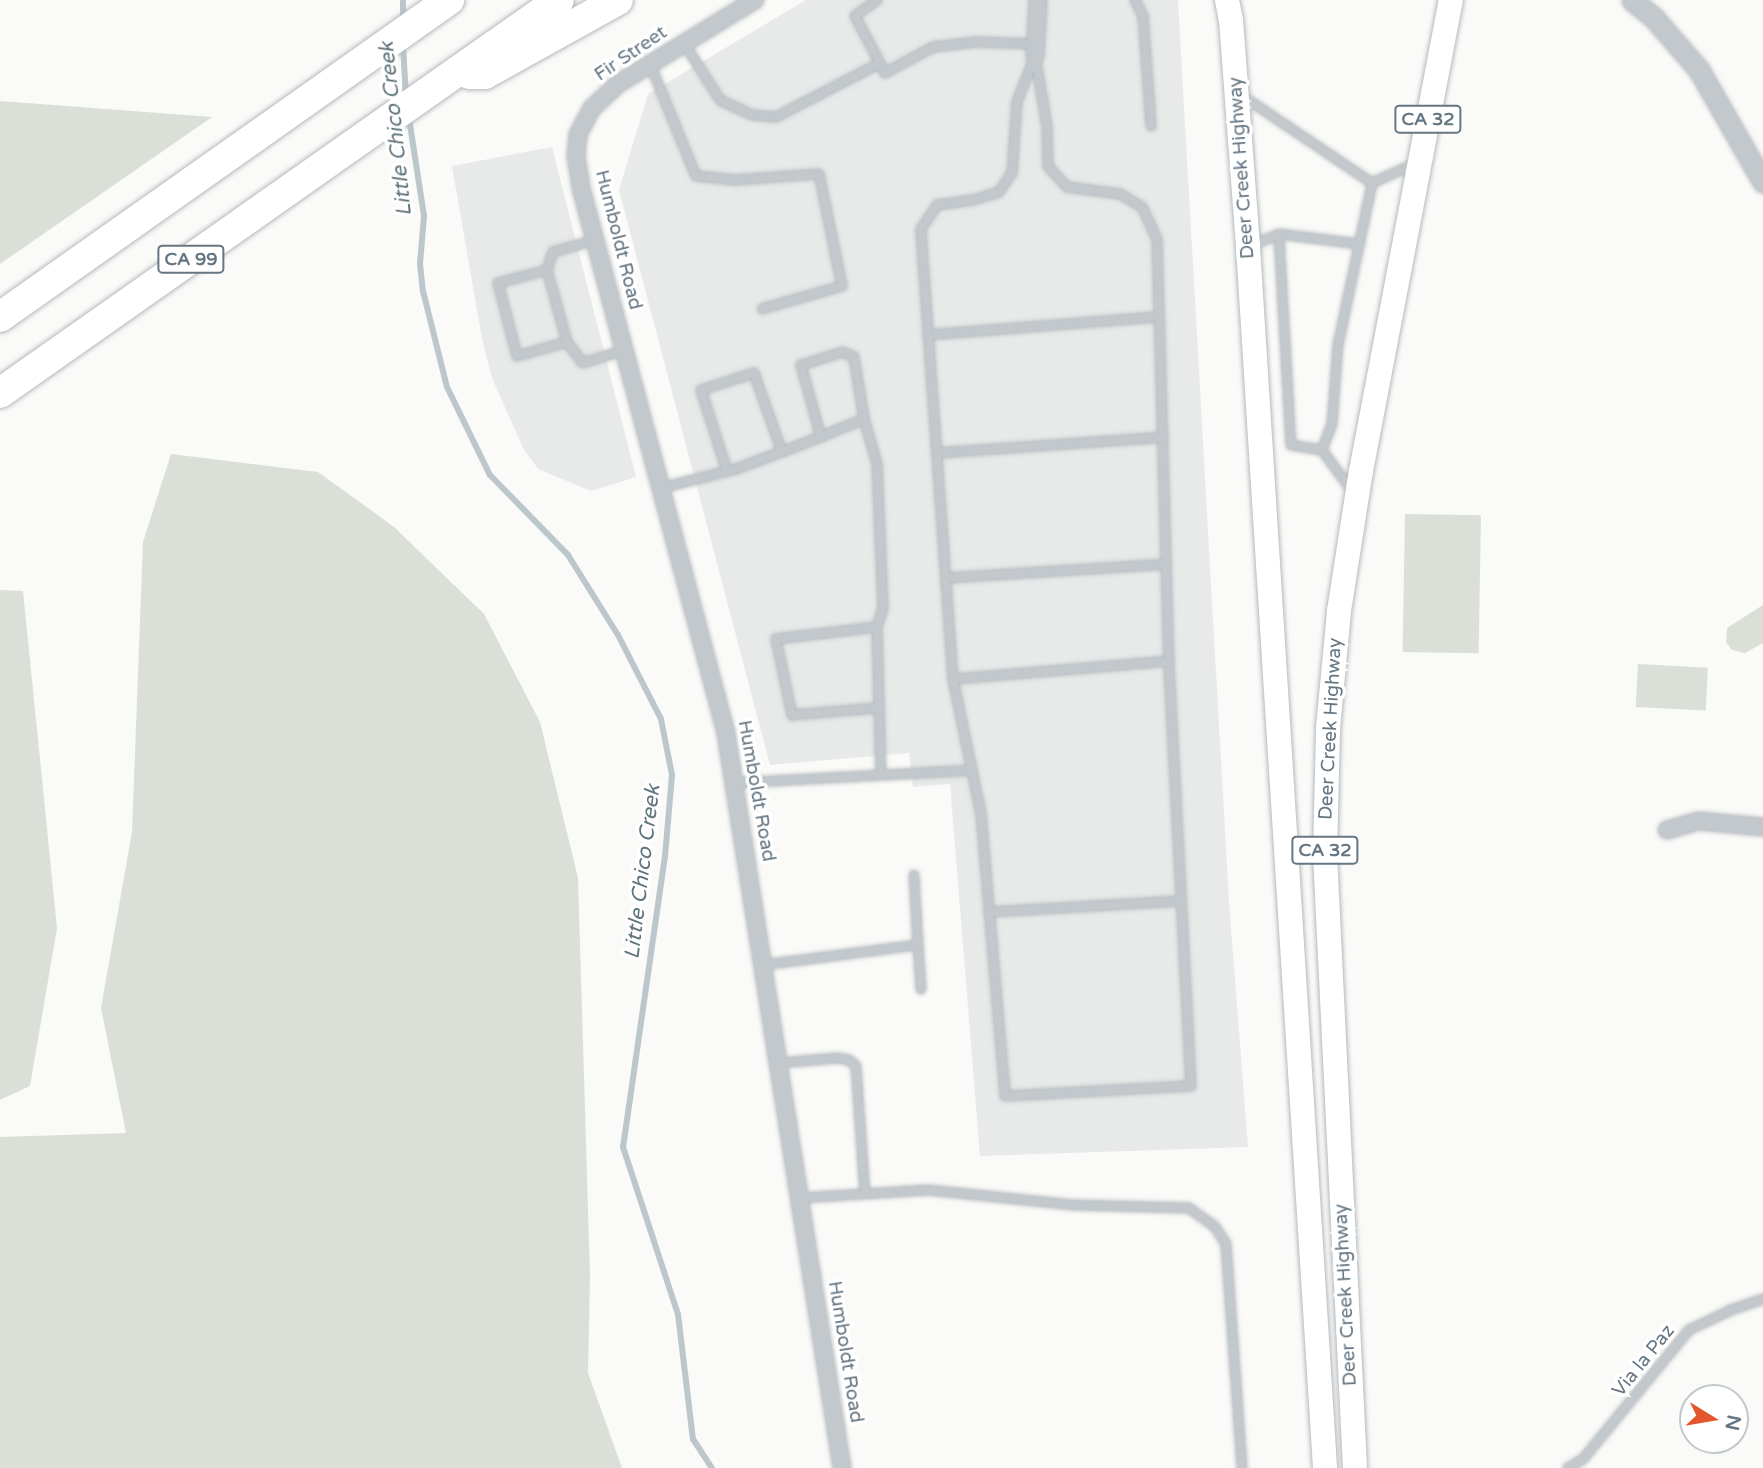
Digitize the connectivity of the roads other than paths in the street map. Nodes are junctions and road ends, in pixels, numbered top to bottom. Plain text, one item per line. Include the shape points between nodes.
1 (559, 0) edge
2 (618, 0) edge
3 (755, 0) edge
4 (877, 0) edge
5 (1038, 0) edge
6 (1135, 0) edge
7 (1227, 0) edge
8 (1451, 0) edge
9 (1632, 0) edge
10 (439, 2) edge
11 (684, 43) junction
12 (1036, 50) junction
13 (880, 63) junction
14 (650, 64) junction
15 (449, 78) junction
16 (1237, 92) junction
17 (1151, 126) dead end
18 (578, 134) joint
19 (1420, 162) junction
20 (1763, 182) edge
21 (1372, 183) junction
22 (1279, 234) junction
23 (594, 240) junction
24 (1359, 244) junction
25 (1248, 247) junction
26 (547, 270) junction
27 (762, 309) dead end
28 (0, 317) edge
29 (1159, 317) junction
30 (928, 335) junction
31 (567, 342) junction
32 (625, 351) junction
33 (0, 393) edge
34 (864, 419) junction
35 (821, 437) junction
36 (1163, 437) junction
37 (1322, 450) junction
38 (782, 452) junction
39 (937, 453) junction
40 (727, 471) junction
41 (661, 488) junction
42 (1357, 497) junction
43 (1166, 564) junction
44 (946, 578) junction
45 (877, 627) junction
46 (1169, 661) junction
47 (953, 679) junction
48 (878, 708) junction
49 (972, 770) junction
50 (881, 775) junction
51 (734, 783) junction
52 (1763, 827) edge
53 (1667, 830) dead end
54 (914, 875) dead end
55 (1181, 901) junction
56 (989, 912) junction
57 (918, 945) junction
58 (763, 965) junction
59 (921, 989) dead end
60 (778, 1063) junction
61 (865, 1194) junction
62 (800, 1198) junction
63 (1763, 1299) edge
64 (842, 1468) edge
65 (1242, 1468) edge
66 (1325, 1468) edge
67 (1355, 1468) edge
68 (1568, 1468) edge

1 - 15 highway, CA 99
2 - 15 highway via 485,74
3 - 11 street, Fir Street
4 - 13 lane via 855,16
5 - 12 street
6 - 17 lane via 1143,16
7 - 16 main road, Deer Creek Highway / CA 32
8 - 19 main road, Deer Creek Highway / CA 32
9 - 20 street via 1662,26 1699,70
10 - 28 highway
11 - 13 lane via 720,100 752,115 776,117
11 - 14 street, Fir Street
12 - 13 lane via 976,42 933,47 885,73
12 - 29 lane via 1048,166 1067,187 1121,194 1142,207 1157,239
12 - 30 lane via 1017,102 1012,173 999,192 937,205 921,229
14 - 18 street, Fir Street via 592,108
14 - 27 lane via 696,176 736,180 818,174 842,286
15 - 33 highway, CA 99
16 - 21 lane
16 - 25 main road, Deer Creek Highway / CA 32
18 - 23 street, Humboldt Road via 576,156
19 - 21 lane
19 - 42 main road, Deer Creek Highway / CA 32
21 - 24 lane
22 - 24 lane
22 - 25 lane
22 - 37 lane via 1291,445
23 - 26 lane via 553,252
23 - 32 street, Humboldt Road
24 - 37 lane via 1338,345 1332,424
25 - 66 main road, Deer Creek Highway / CA 32
26 - 31 lane
26 - 31 lane via 498,283 517,356
29 - 30 lane
29 - 36 lane
30 - 39 lane
31 - 32 lane via 583,363
32 - 41 street, Humboldt Road
34 - 35 lane
34 - 35 lane via 854,357 843,352 801,365
34 - 45 lane via 877,464 883,608
35 - 38 lane
36 - 39 lane
36 - 43 lane
37 - 42 lane
38 - 40 lane
38 - 40 lane via 754,373 701,390
39 - 44 lane
40 - 41 lane
41 - 51 street, Humboldt Road via 726,733
42 - 67 main road, Deer Creek Highway / CA 32 via 1337,624 1328,728 1325,854
43 - 44 lane
43 - 46 lane
44 - 47 lane
45 - 48 lane
45 - 48 lane via 776,639 792,715
46 - 47 lane
46 - 55 lane
47 - 49 lane
48 - 50 lane
49 - 50 lane
49 - 56 lane via 981,814
50 - 51 lane
51 - 58 street, Humboldt Road
52 - 53 street via 1699,821
54 - 57 lane
55 - 56 lane
55 - 56 lane via 1191,1086 1005,1096
57 - 58 lane
57 - 59 lane
58 - 60 street, Humboldt Road
60 - 61 lane via 838,1058 856,1066
60 - 62 street, Humboldt Road
61 - 62 lane
61 - 65 lane via 928,1190 1074,1205 1189,1208 1215,1227 1226,1244
62 - 64 street, Humboldt Road
63 - 68 lane, Via la Paz via 1689,1330 1583,1459

